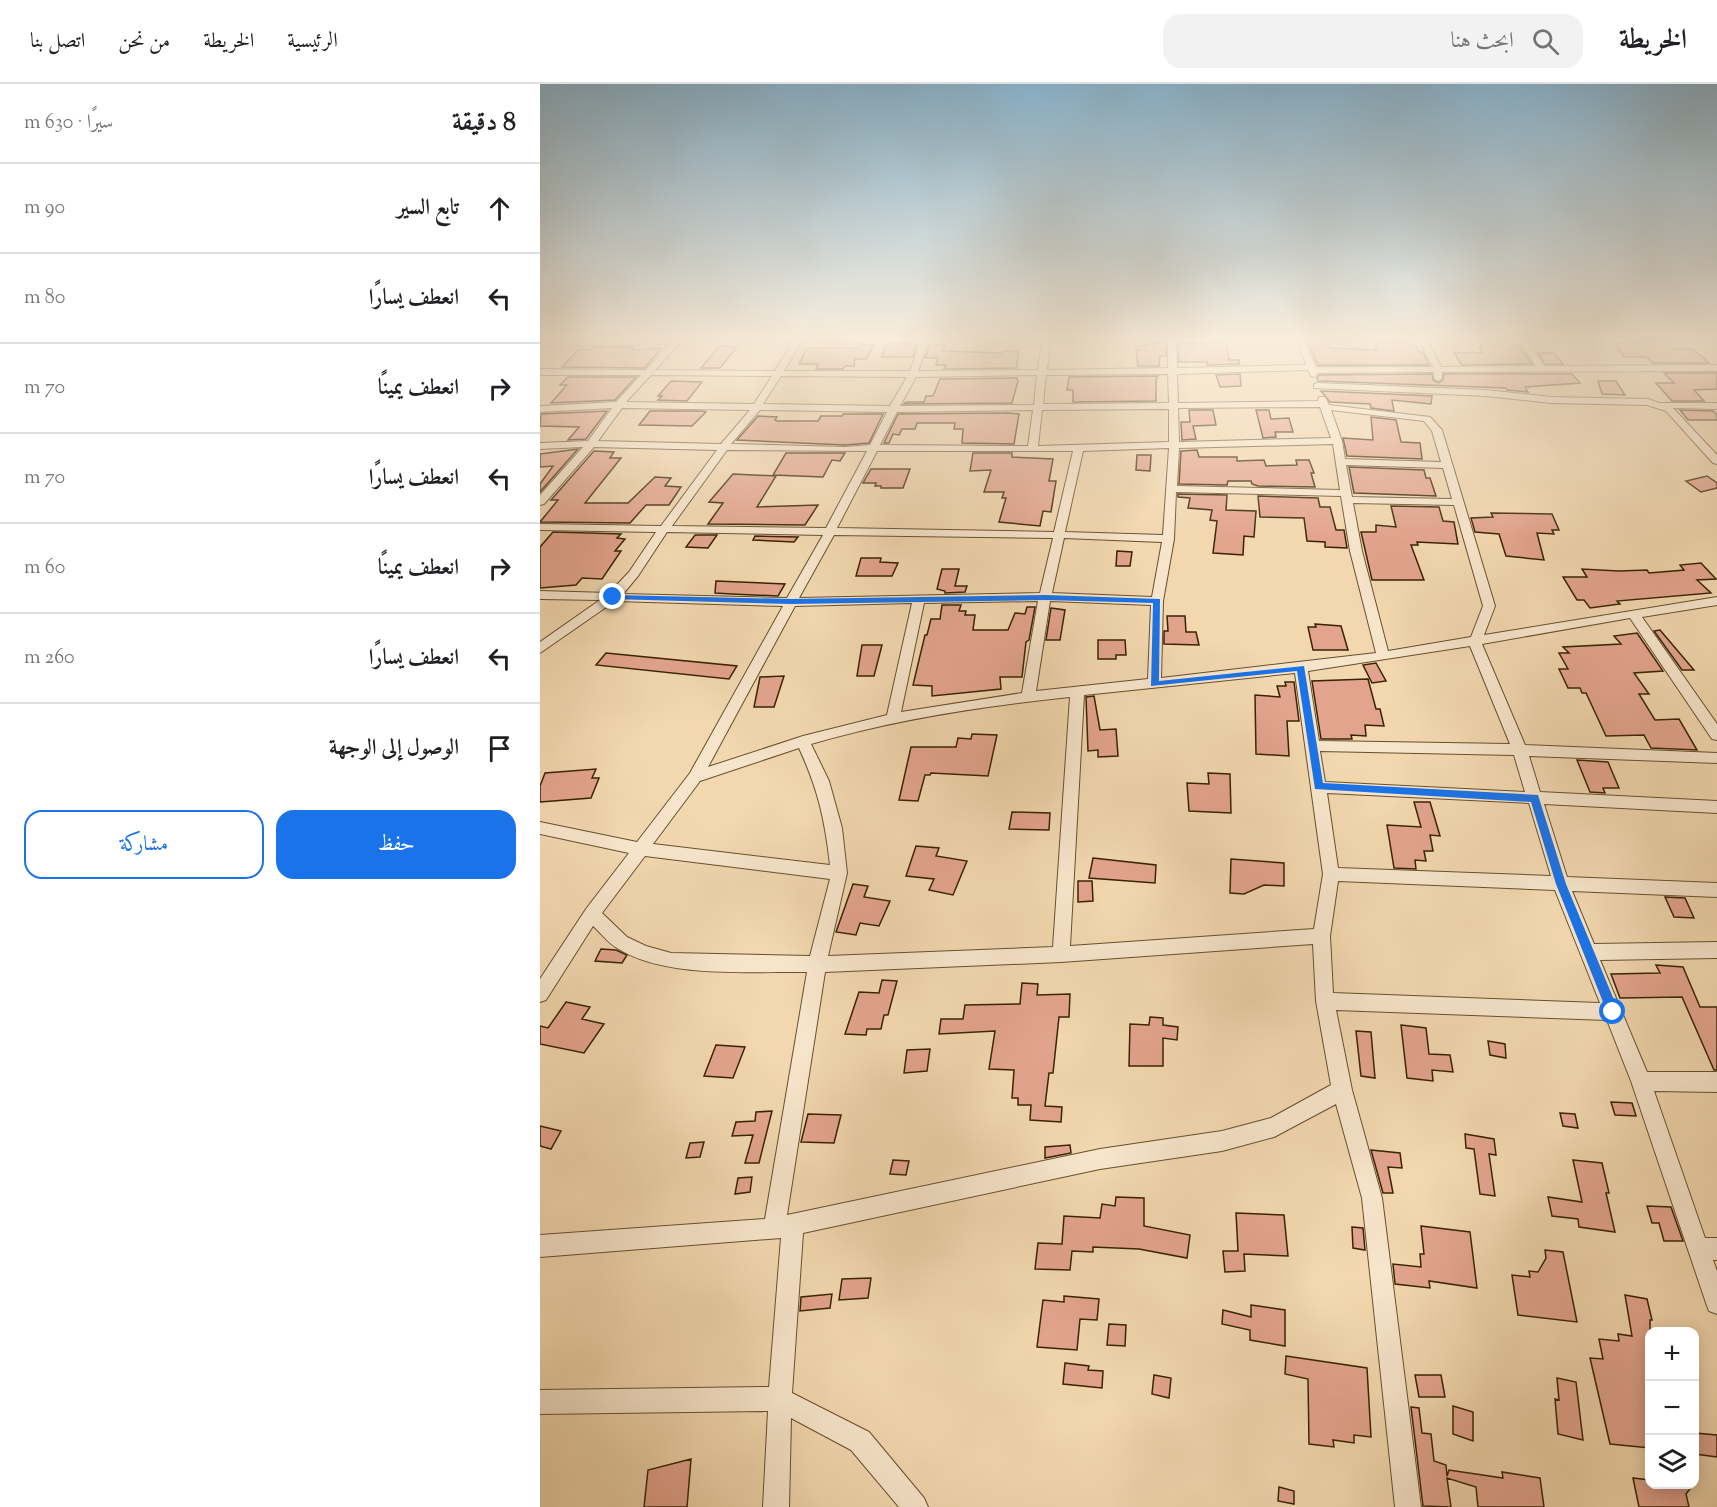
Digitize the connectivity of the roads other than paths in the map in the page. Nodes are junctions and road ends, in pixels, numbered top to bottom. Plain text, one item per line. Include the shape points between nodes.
1 (591, 406) edge
2 (618, 406) edge
3 (667, 406) edge
4 (758, 406) edge
5 (1146, 406) edge
6 (1174, 406) edge
7 (1325, 406) edge
8 (1334, 406) edge
9 (1664, 406) edge
10 (1036, 408) junction
11 (540, 409) edge
12 (756, 409) junction
13 (894, 409) junction
14 (1337, 441) junction
15 (591, 444) junction
16 (540, 446) edge
17 (1079, 446) junction
18 (1174, 446) junction
19 (726, 447) junction
20 (875, 448) junction
21 (1033, 449) junction
22 (1712, 450) edge
23 (1717, 461) edge
24 (1340, 462) junction
25 (1446, 465) junction
26 (1171, 489) junction
27 (1345, 496) junction
28 (540, 502) edge
29 (1456, 502) junction
30 (540, 527) edge
31 (666, 529) junction
32 (829, 531) junction
33 (1061, 535) junction
34 (1168, 539) junction
35 (540, 596) edge
36 (613, 597) junction
37 (1045, 597) junction
38 (919, 598) junction
39 (1157, 601) junction
40 (791, 602) junction
41 (1717, 602) edge
42 (1633, 613) junction
43 (1475, 643) junction
44 (540, 649) edge
45 (1383, 655) junction
46 (1301, 668) junction
47 (1154, 684) junction
48 (1077, 691) junction
49 (1028, 697) junction
50 (893, 718) junction
51 (1717, 735) edge
52 (803, 741) junction
53 (1313, 747) junction
54 (1520, 750) junction
55 (1717, 758) edge
56 (695, 777) junction
57 (1319, 787) junction
58 (1534, 798) junction
59 (1717, 807) edge
60 (540, 828) edge
61 (639, 849) junction
62 (839, 873) junction
63 (1331, 874) junction
64 (1561, 884) junction
65 (1717, 890) edge
66 (592, 914) junction
67 (1321, 936) junction
68 (1717, 950) edge
69 (1589, 952) junction
70 (1062, 954) junction
71 (817, 964) junction
72 (540, 994) edge
73 (1325, 1001) junction
74 (1613, 1012) junction
75 (1641, 1081) junction
76 (1717, 1082) edge
77 (1342, 1090) junction
78 (784, 1226) junction
79 (540, 1245) edge
80 (1708, 1248) edge
81 (1717, 1303) edge
82 (780, 1400) junction
83 (540, 1402) edge
84 (776, 1507) edge
85 (915, 1507) edge
86 (1408, 1507) edge

1 - 11 street
2 - 15 street
3 - 12 street
4 - 12 street
5 - 10 street
6 - 18 street
7 - 14 street
8 - 25 street via 1427,419 1437,430
9 - 22 street
10 - 13 street
10 - 21 street
12 - 13 street
12 - 19 street
13 - 20 street
14 - 18 street
14 - 24 street
15 - 16 street
15 - 19 street
15 - 28 street
17 - 18 street
17 - 21 street
17 - 33 street
18 - 26 street
19 - 20 street
19 - 31 street
20 - 21 street
20 - 32 street
22 - 23 street
24 - 25 street
24 - 27 street
25 - 29 street
26 - 27 street
26 - 34 street
27 - 29 street
27 - 45 street
29 - 43 street via 1489,606
30 - 31 street
31 - 32 street
31 - 36 street
32 - 33 street
32 - 40 street
33 - 34 street
33 - 37 street
34 - 39 street
35 - 36 street
36 - 40 street
36 - 44 street
37 - 38 street
37 - 39 street
37 - 49 street
38 - 40 street
38 - 50 street
39 - 47 street
40 - 56 street
41 - 42 street
42 - 43 street
42 - 51 street
43 - 45 street
43 - 54 street
45 - 46 street
46 - 47 street
46 - 53 street
47 - 48 street
48 - 49 street
48 - 70 street
49 - 50 street
50 - 52 street
52 - 56 street
52 - 62 street via 822,781 834,828
53 - 54 street
53 - 57 street
54 - 55 street
54 - 58 street
56 - 61 street
57 - 58 street
57 - 63 street
58 - 59 street
58 - 64 street
60 - 61 street
61 - 62 street
61 - 66 street
62 - 71 street
63 - 64 street
63 - 67 street
64 - 65 street
64 - 69 street
66 - 71 street via 621,942 671,961
66 - 72 street
67 - 70 street
67 - 73 street
68 - 69 street
69 - 74 street
70 - 71 street
71 - 78 street
73 - 74 street
73 - 77 street
74 - 75 street
75 - 76 street
75 - 80 street
77 - 78 street via 1274,1127 1222,1141 1100,1159
77 - 86 street via 1372,1198
78 - 79 street
78 - 82 street
80 - 81 street
82 - 83 street
82 - 84 street
82 - 85 street via 860,1441

